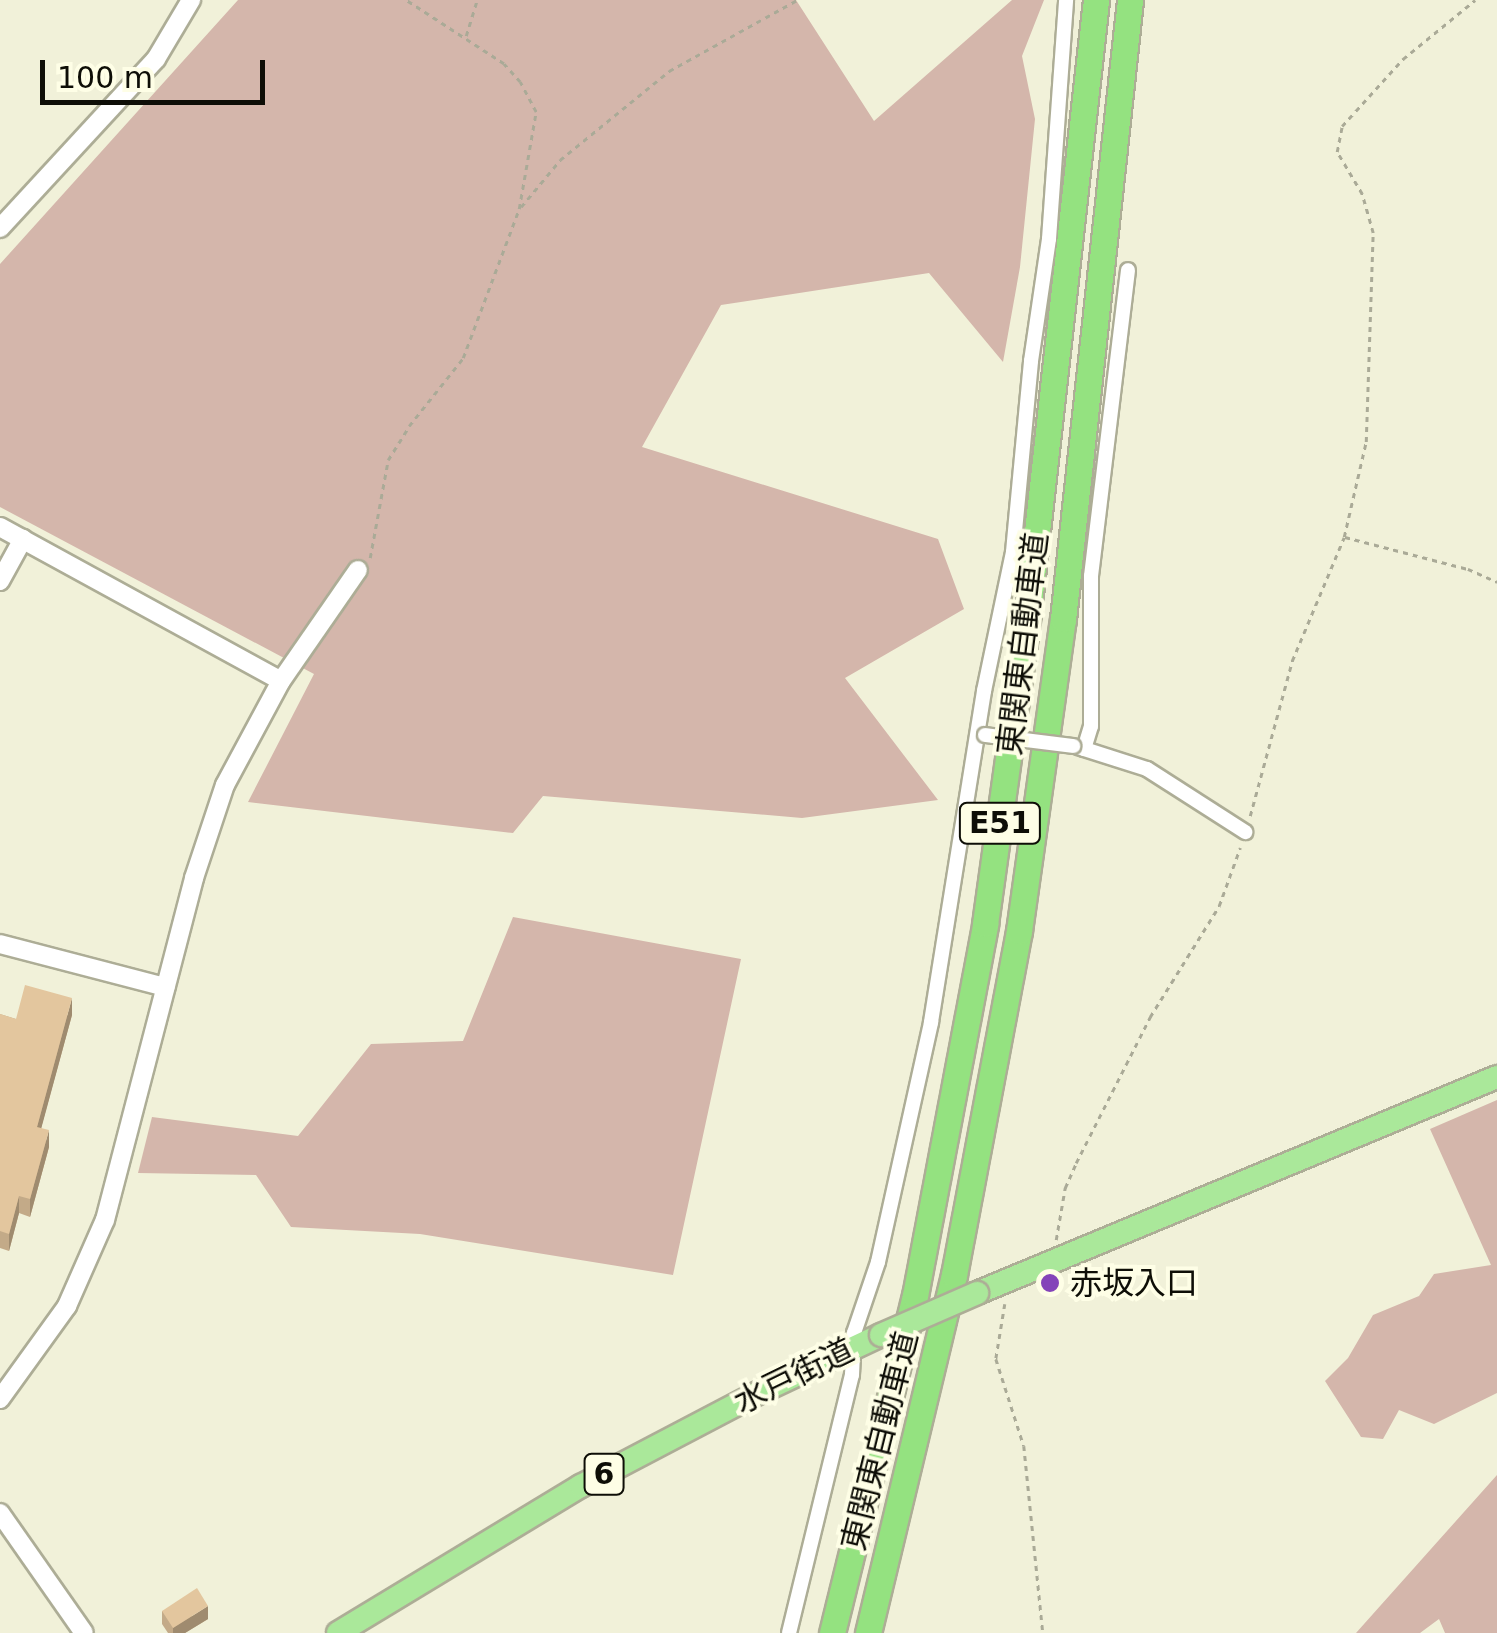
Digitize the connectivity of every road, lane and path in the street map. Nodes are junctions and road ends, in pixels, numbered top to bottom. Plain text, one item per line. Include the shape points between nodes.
1 (191, 0) edge
2 (406, 0) edge
3 (477, 0) edge
4 (797, 0) edge
5 (1066, 0) edge
6 (1096, 0) edge
7 (1130, 0) edge
8 (1475, 0) edge
9 (466, 36) junction
10 (519, 209) junction
11 (0, 228) edge
12 (1128, 270) dead end
13 (0, 526) edge
14 (1344, 537) junction
15 (23, 539) junction
16 (358, 570) joint
17 (0, 582) edge
18 (1497, 582) edge
19 (281, 682) junction
20 (981, 735) junction
21 (1079, 747) junction
22 (1245, 832) junction
23 (0, 944) edge
24 (165, 987) junction
25 (1497, 1077) edge
26 (1054, 1261) junction
27 (1000, 1283) junction
28 (853, 1347) junction
29 (0, 1399) edge
30 (0, 1514) edge
31 (84, 1633) edge
32 (338, 1633) edge
33 (789, 1633) edge
34 (832, 1633) edge
35 (868, 1633) edge
36 (1043, 1633) edge

1 - 11 street via 156,59
2 - 9 path
3 - 9 path
4 - 10 path via 669,71 560,160
5 - 20 street via 1044,291
6 - 34 highway, 東関東自動車道 / E51 via 1028,613 985,924 915,1296
7 - 35 highway, 東関東自動車道 / E51 via 1063,619 1019,931 954,1275
8 - 14 path via 1402,59 1350,114 1338,139 1341,164 1368,210 1375,264 1366,442
9 - 10 path via 520,82 536,112
10 - 16 path via 463,358 388,460 376,540
12 - 21 street via 1091,576 1091,726
13 - 15 street
14 - 18 path
14 - 22 path via 1292,661
15 - 17 street
15 - 19 street
16 - 19 street
19 - 24 street via 224,785
20 - 21 street, bridge
20 - 28 street via 931,1022
21 - 22 street via 1147,769
22 - 26 path via 1219,906 1150,1018 1065,1188
23 - 24 street
24 - 29 street via 88,1266
25 - 26 highway, 水戸街道 / 6
26 - 27 highway, 水戸街道 / 6
27 - 28 highway, 水戸街道 / 6, bridge
27 - 36 path via 1005,1308 996,1359 1024,1446
28 - 32 highway, 水戸街道 / 6 via 582,1486
28 - 33 street via 852,1375
30 - 31 street

